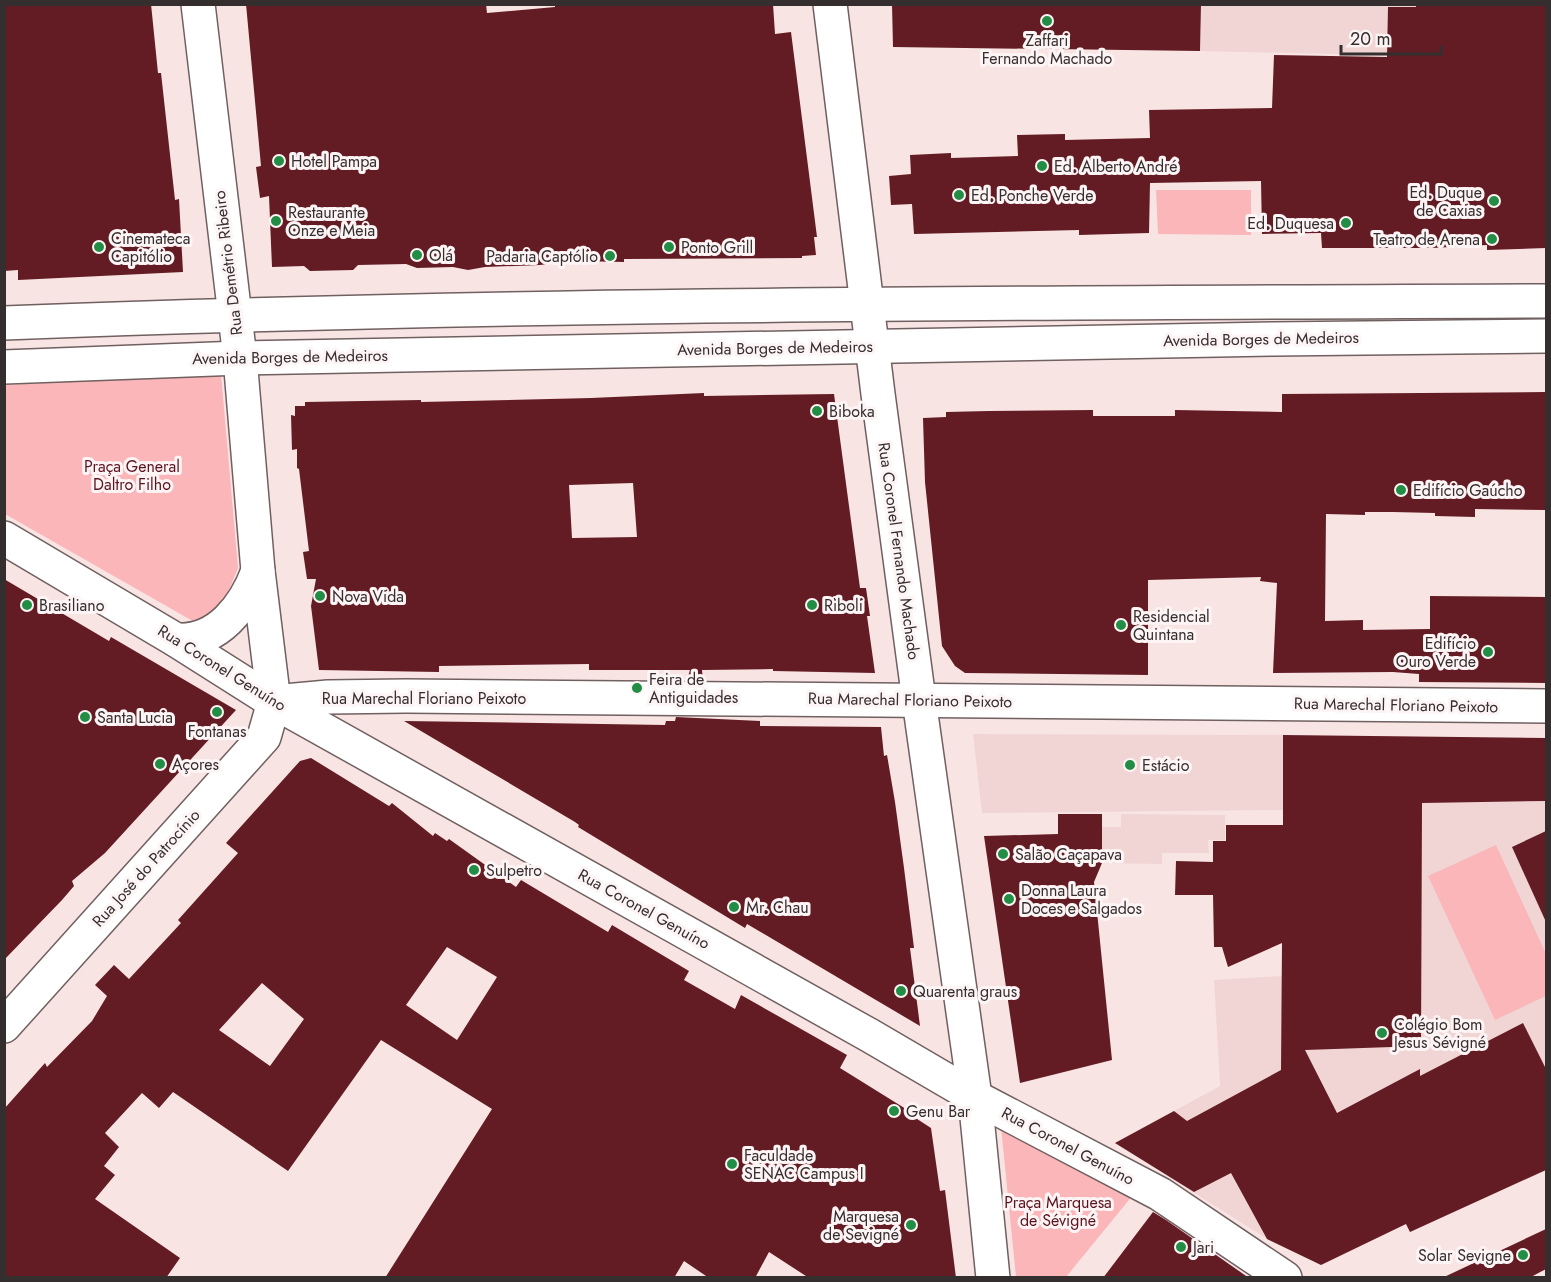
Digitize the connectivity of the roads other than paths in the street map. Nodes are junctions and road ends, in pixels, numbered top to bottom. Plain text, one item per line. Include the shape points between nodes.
1 (198, 4) edge
2 (830, 4) edge
3 (1546, 301) edge
4 (868, 303) junction
5 (234, 314) junction
6 (4, 323) edge
7 (1546, 336) edge
8 (873, 346) junction
9 (240, 357) junction
10 (4, 367) edge
11 (4, 538) edge
12 (258, 571) junction
13 (176, 640) junction
14 (919, 700) junction
15 (274, 702) junction
16 (1546, 706) edge
17 (4, 1026) edge
18 (975, 1097) junction
19 (993, 1278) edge
20 (1285, 1278) edge

1 - 5 street, Rua Demétrio Ribeiro
2 - 4 street, Rua Coronel Fernando Machado
3 - 4 street
4 - 5 street
4 - 8 street, Rua Coronel Fernando Machado
5 - 6 street
5 - 9 street, Rua Demétrio Ribeiro
7 - 8 street, Avenida Borges de Medeiros
8 - 9 street, Avenida Borges de Medeiros
8 - 14 street, Rua Coronel Fernando Machado
9 - 10 street, Avenida Borges de Medeiros
9 - 12 street, Rua Demétrio Ribeiro
11 - 13 street, Rua Coronel Genuíno
12 - 13 street via 244,600 217,629 195,640
12 - 15 street, Rua Demétrio Ribeiro
13 - 15 street, Rua Coronel Genuíno
14 - 15 street, Rua Marechal Floriano Peixoto via 406,696
14 - 16 street, Rua Marechal Floriano Peixoto
14 - 18 street, Rua Coronel Fernando Machado
15 - 17 street, Rua José do Patrocínio via 264,737
15 - 18 street, Rua Coronel Genuíno
18 - 19 street, Rua Coronel Fernando Machado
18 - 20 street, Rua Coronel Genuíno via 1160,1194

